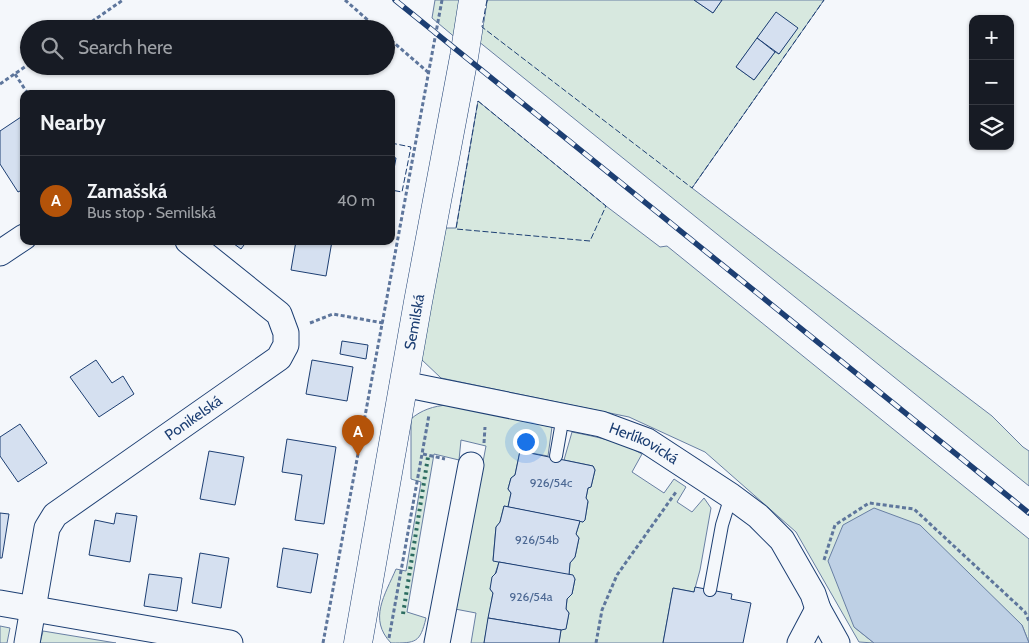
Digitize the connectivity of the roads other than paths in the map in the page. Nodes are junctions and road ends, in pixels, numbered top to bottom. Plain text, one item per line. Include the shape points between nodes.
1 (473, 0) edge
2 (20, 240) edge
3 (193, 245) edge
4 (0, 253) edge
5 (403, 384) junction
6 (563, 416) junction
7 (556, 456) dead end
8 (471, 465) dead end
9 (731, 496) junction
10 (710, 590) dead end
11 (816, 601) junction
12 (0, 603) edge
13 (34, 609) junction
14 (27, 643) edge
15 (230, 643) edge
16 (358, 643) edge
17 (438, 643) edge
18 (800, 643) edge
19 (837, 643) edge

1 - 5 street, Semilská
2 - 4 street
3 - 13 street, Ponikelská via 278,314 286,333 286,345 279,358 54,515 47,528
5 - 6 street, Herlíkovická
5 - 16 street, Semilská
6 - 7 lane
6 - 9 street, Herlíkovická via 601,424 647,441
8 - 17 street
9 - 10 lane
9 - 11 street, Herlíkovická via 782,540
11 - 18 street
11 - 19 street, Herlíkovická
12 - 13 street
13 - 14 street, Ponikelská
13 - 15 street

